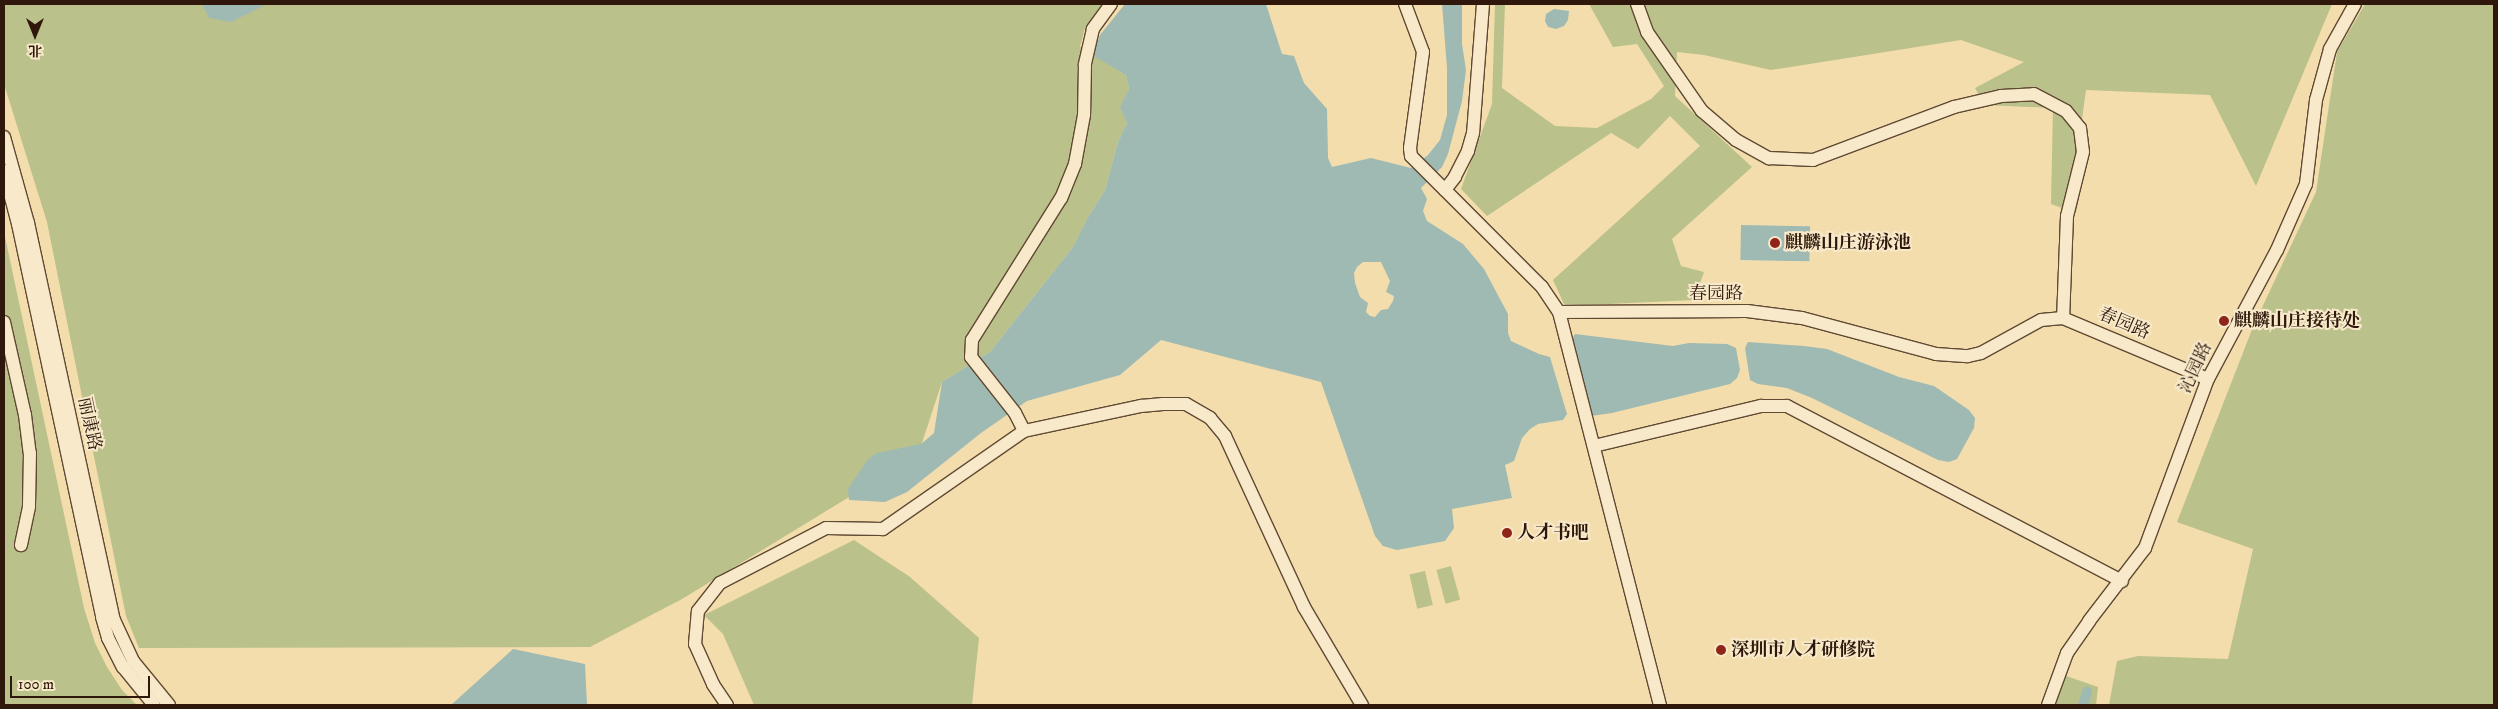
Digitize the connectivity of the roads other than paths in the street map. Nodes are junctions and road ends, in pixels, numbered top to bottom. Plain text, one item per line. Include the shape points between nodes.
1 (1111, 4) edge
2 (1405, 4) edge
3 (1483, 4) edge
4 (1637, 4) edge
5 (2355, 4) edge
6 (4, 137) edge
7 (4, 171) edge
8 (1445, 190) junction
9 (1559, 312) junction
10 (2063, 318) junction
11 (4, 322) edge
12 (2208, 379) junction
13 (1024, 431) junction
14 (1594, 446) junction
15 (21, 545) dead end
16 (2122, 580) junction
17 (154, 705) edge
18 (169, 705) edge
19 (727, 705) edge
20 (1362, 705) edge
21 (1660, 705) edge
22 (2048, 705) edge

1 - 13 street via 1093,29 1084,65 1084,115 1075,164 1061,198 972,340 971,357 1015,413
2 - 8 street via 1423,52 1411,156
3 - 8 street via 1473,133 1468,151
4 - 10 street via 1647,32 1702,111 1736,140 1770,158 1813,160 1954,107 2001,96 2034,94 2066,111 2080,128 2083,152 2067,216
5 - 12 street, 沁园路 via 2330,49 2316,100 2306,184 2277,250
6 - 18 street, 丽康路 via 28,223 114,620 133,662
7 - 17 street, 丽康路 via 102,617 108,638 123,666
8 - 9 street via 1542,287
9 - 10 street, 春园路 via 1747,311 1802,318 1936,354 1968,356 1981,353 2041,320
9 - 14 street
10 - 12 street, 春园路
11 - 15 street via 25,414 30,453 29,507
12 - 16 street, 沁园路 via 2145,548
13 - 19 street via 883,529 826,528 720,583 698,611 695,644 713,684
13 - 20 street via 1163,404 1186,404 1210,418 1225,436 1304,607
14 - 16 street via 1761,406 1787,406
14 - 21 street
16 - 22 street, 沁园路 via 2067,653

